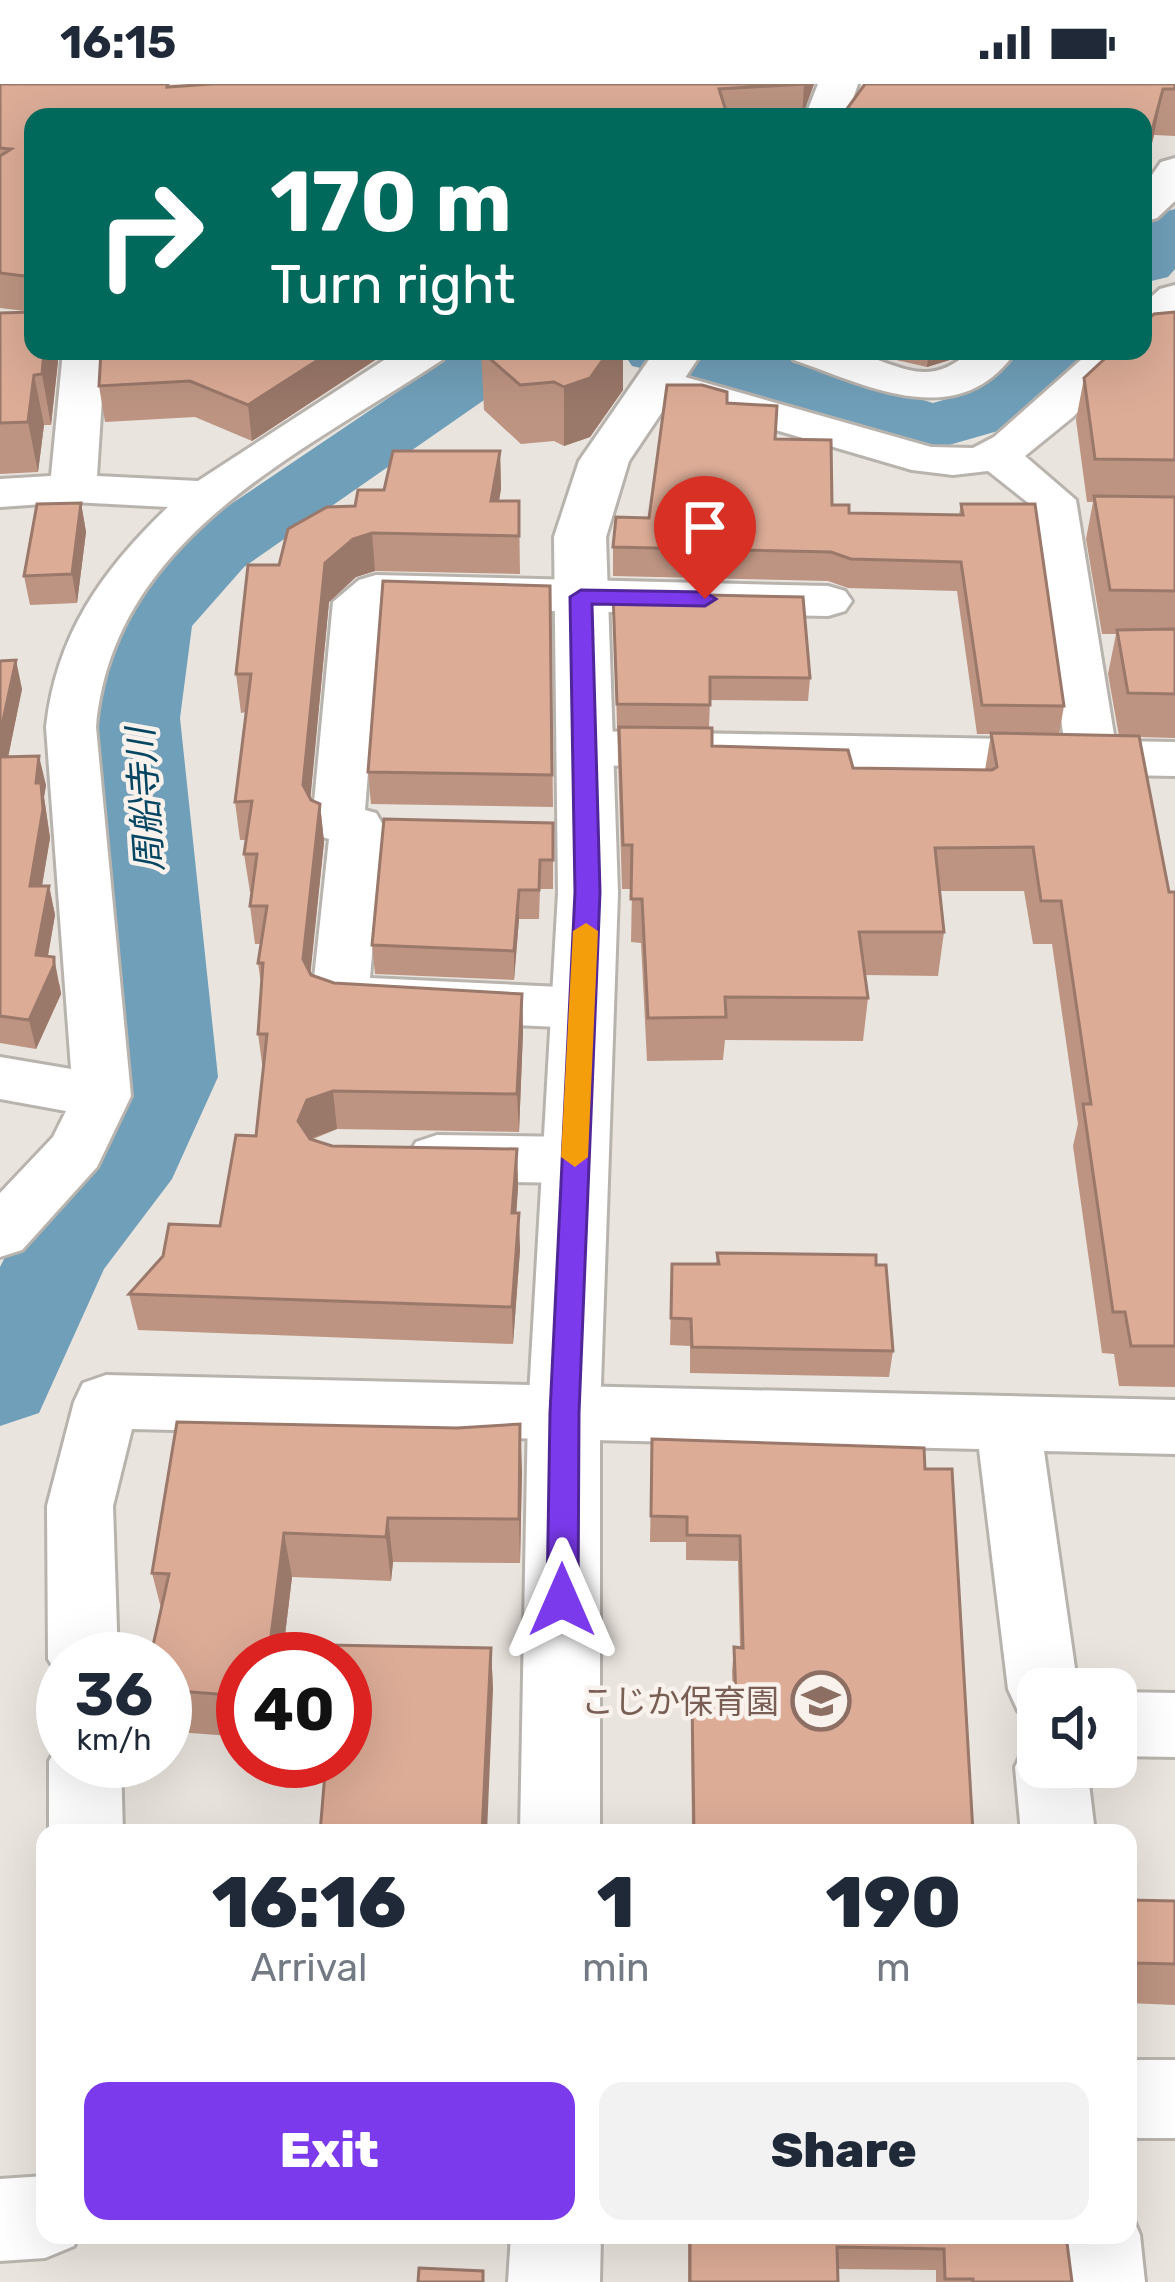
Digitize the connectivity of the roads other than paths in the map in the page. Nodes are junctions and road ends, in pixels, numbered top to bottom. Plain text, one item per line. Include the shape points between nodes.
1 (1175, 170) edge
2 (1152, 201) edge
3 (1175, 298) edge
4 (1152, 318) edge
5 (83, 360) edge
6 (413, 360) edge
7 (835, 360) edge
8 (985, 360) edge
9 (1106, 360) edge
10 (668, 367) edge
11 (995, 455) junction
12 (73, 488) junction
13 (0, 494) edge
14 (207, 495) junction
15 (581, 597) junction
16 (828, 601) dead end
17 (584, 748) junction
18 (1092, 757) junction
19 (1175, 759) edge
20 (582, 1008) junction
21 (0, 1078) edge
22 (102, 1096) junction
23 (385, 1156) edge
24 (575, 1160) junction
25 (0, 1233) edge
26 (564, 1413) junction
27 (1008, 1423) junction
28 (1175, 1427) edge
29 (82, 1632) edge
30 (1039, 1668) edge
31 (1137, 1724) edge
32 (1175, 1725) edge
33 (85, 1788) edge
34 (1054, 1788) edge
35 (86, 1824) edge
36 (560, 1824) edge
37 (1057, 1824) edge
38 (1137, 2099) edge
39 (1175, 2099) edge
40 (556, 2244) edge
41 (1101, 2244) edge
42 (554, 2282) edge
43 (1104, 2282) edge

1 - 2 street
3 - 4 street
5 - 12 street
6 - 14 street
7 - 8 street via 913,387 964,380
9 - 11 street
10 - 11 street via 928,460 969,463
10 - 15 street via 604,461 580,537
11 - 18 street via 1080,520 1096,654
12 - 13 street
12 - 14 street
14 - 22 street via 110,599 72,683
15 - 16 street
15 - 17 street
15 - 20 street via 376,590 357,602 338,824 380,825 340,997
17 - 18 street
17 - 20 street via 563,830
18 - 19 street
20 - 24 street
21 - 22 street
22 - 25 street via 76,1151
23 - 24 street
24 - 26 street
26 - 27 street
26 - 29 street via 106,1402 80,1506
26 - 36 street
27 - 28 street
27 - 30 street
31 - 32 street
33 - 35 street
34 - 37 street
38 - 39 street
40 - 42 street
41 - 43 street

